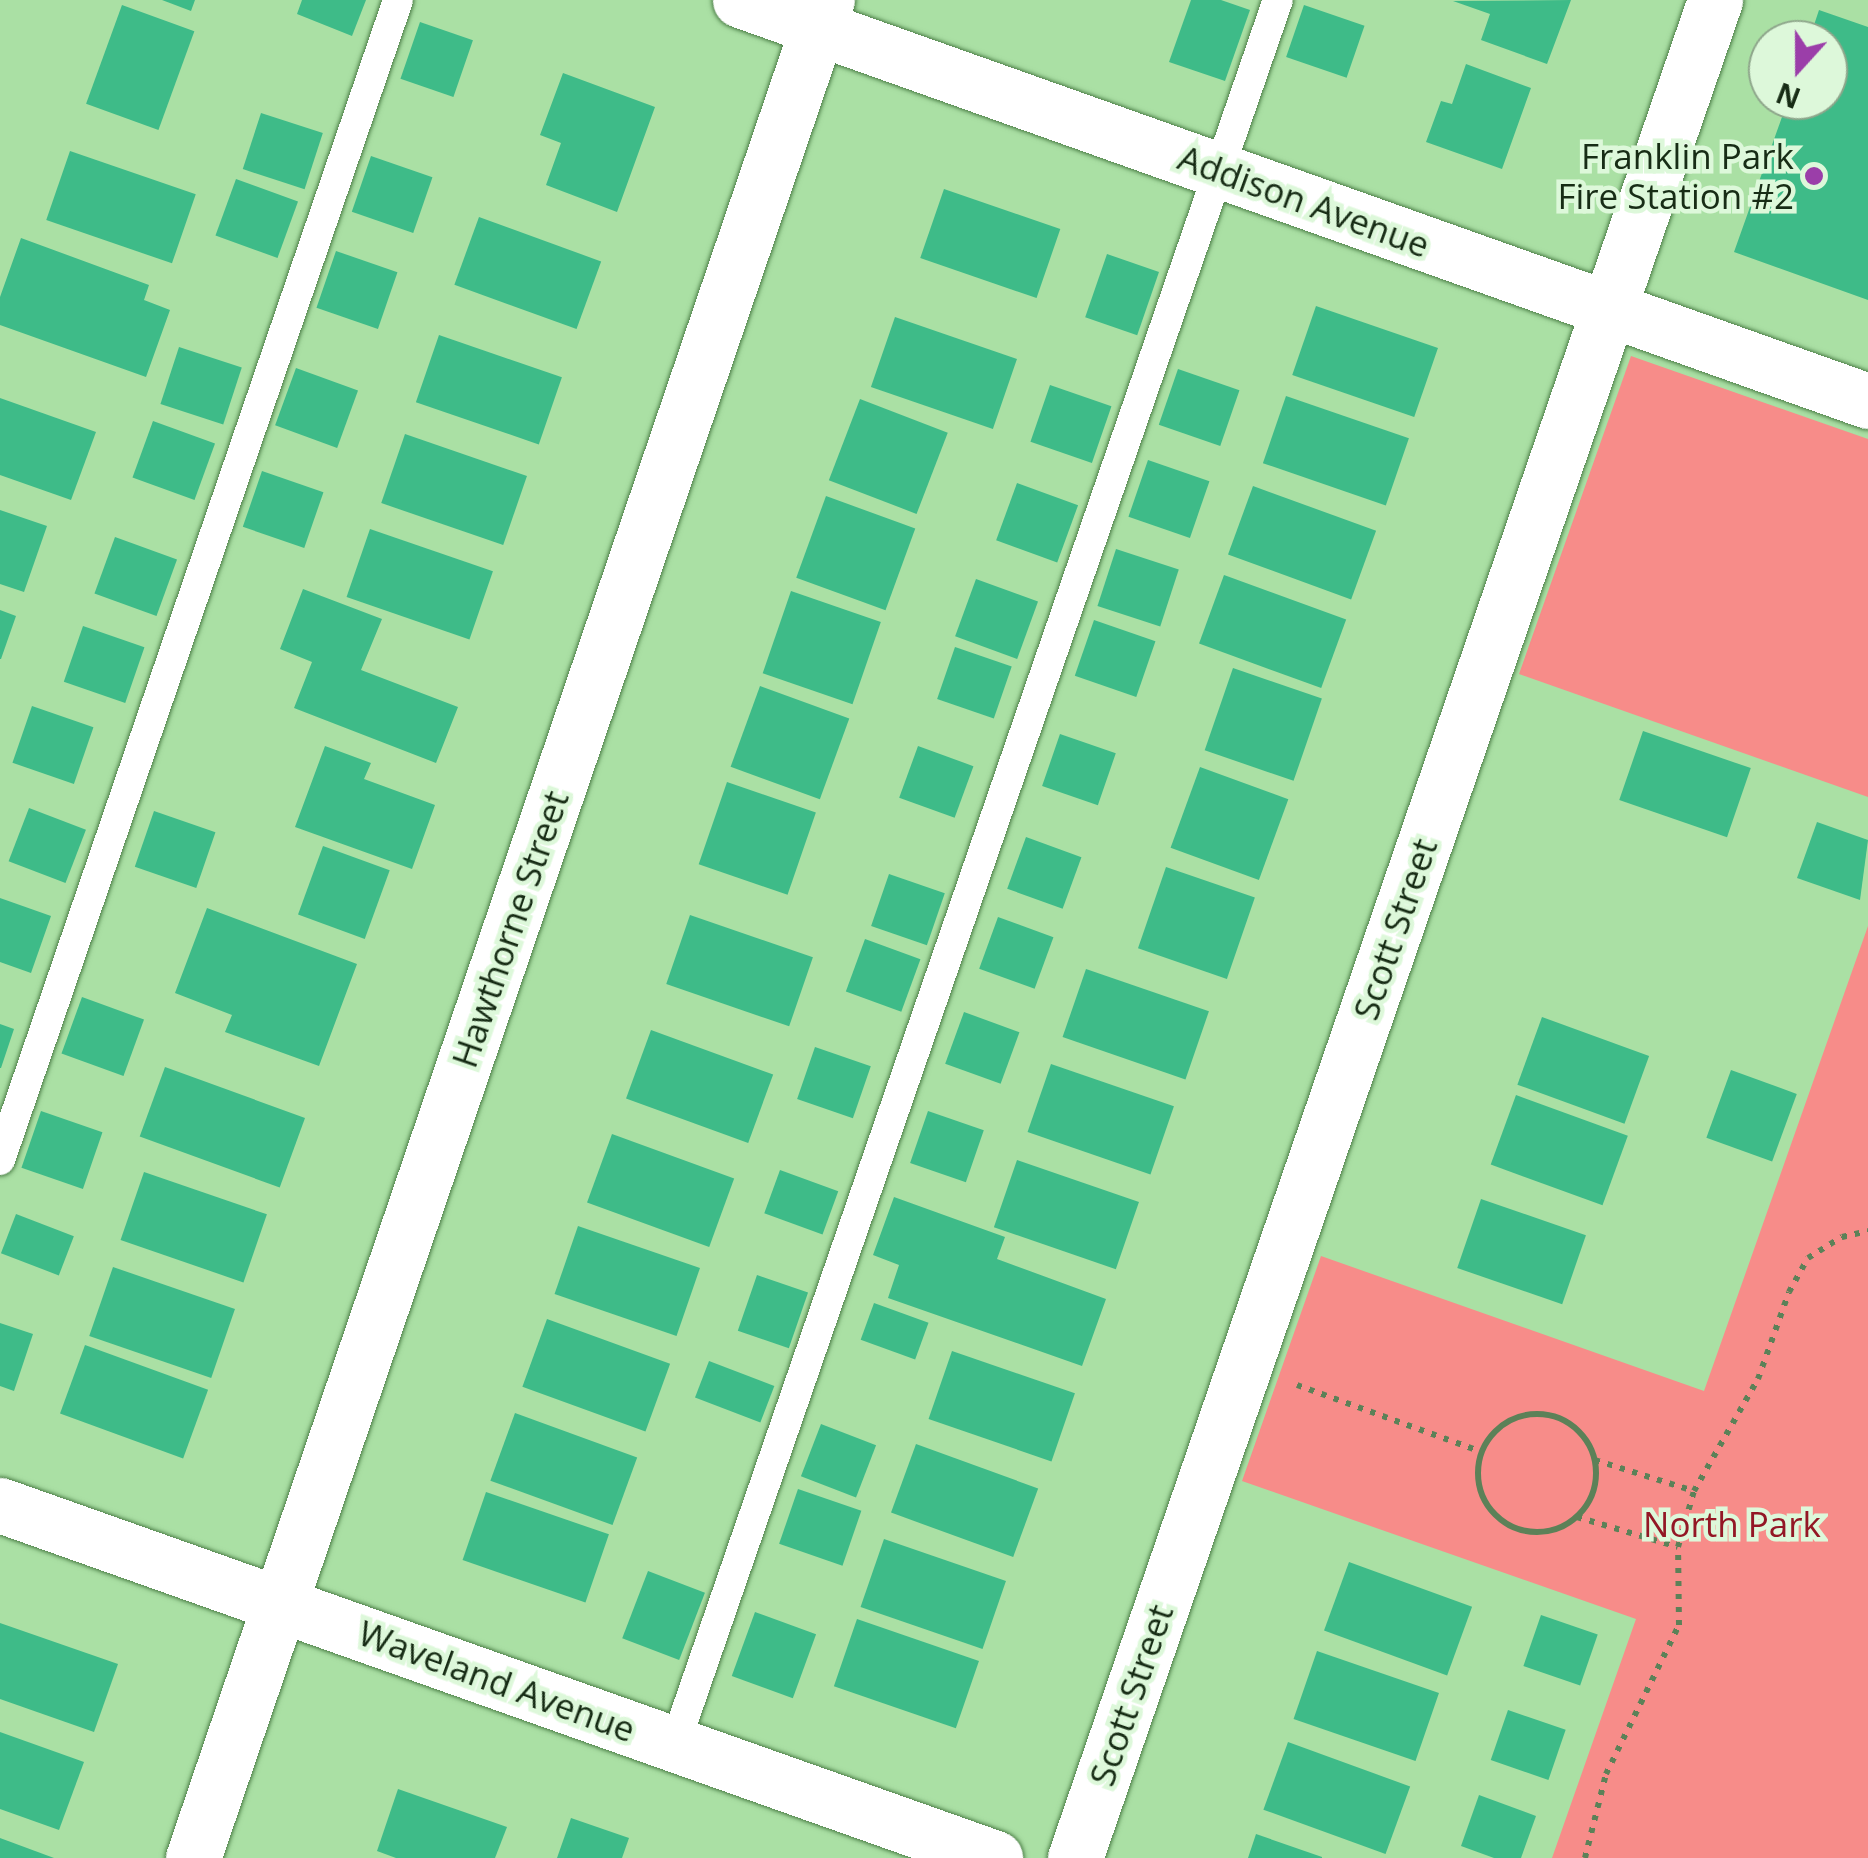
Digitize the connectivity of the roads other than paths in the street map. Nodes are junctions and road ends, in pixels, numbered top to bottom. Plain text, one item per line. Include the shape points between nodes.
1 (398, 0) edge
2 (740, 0) edge
3 (1278, 0) edge
4 (1715, 0) edge
5 (822, 14) edge
6 (1219, 171) junction
7 (1609, 310) junction
8 (1868, 402) edge
9 (0, 1160) edge
10 (0, 1504) edge
11 (280, 1604) junction
12 (675, 1744) junction
13 (193, 1858) edge
14 (994, 1858) edge
15 (1075, 1858) edge

1 - 9 lane
2 - 5 street, Addison Avenue
3 - 6 lane
4 - 7 street, Scott Street
5 - 6 street, Addison Avenue
5 - 11 street, Hawthorne Street
6 - 7 street, Addison Avenue
6 - 12 lane
7 - 8 street, Addison Avenue
7 - 15 street, Scott Street
10 - 11 street, Waveland Avenue
11 - 12 street, Waveland Avenue
11 - 13 street, Hawthorne Street
12 - 14 street, Waveland Avenue

